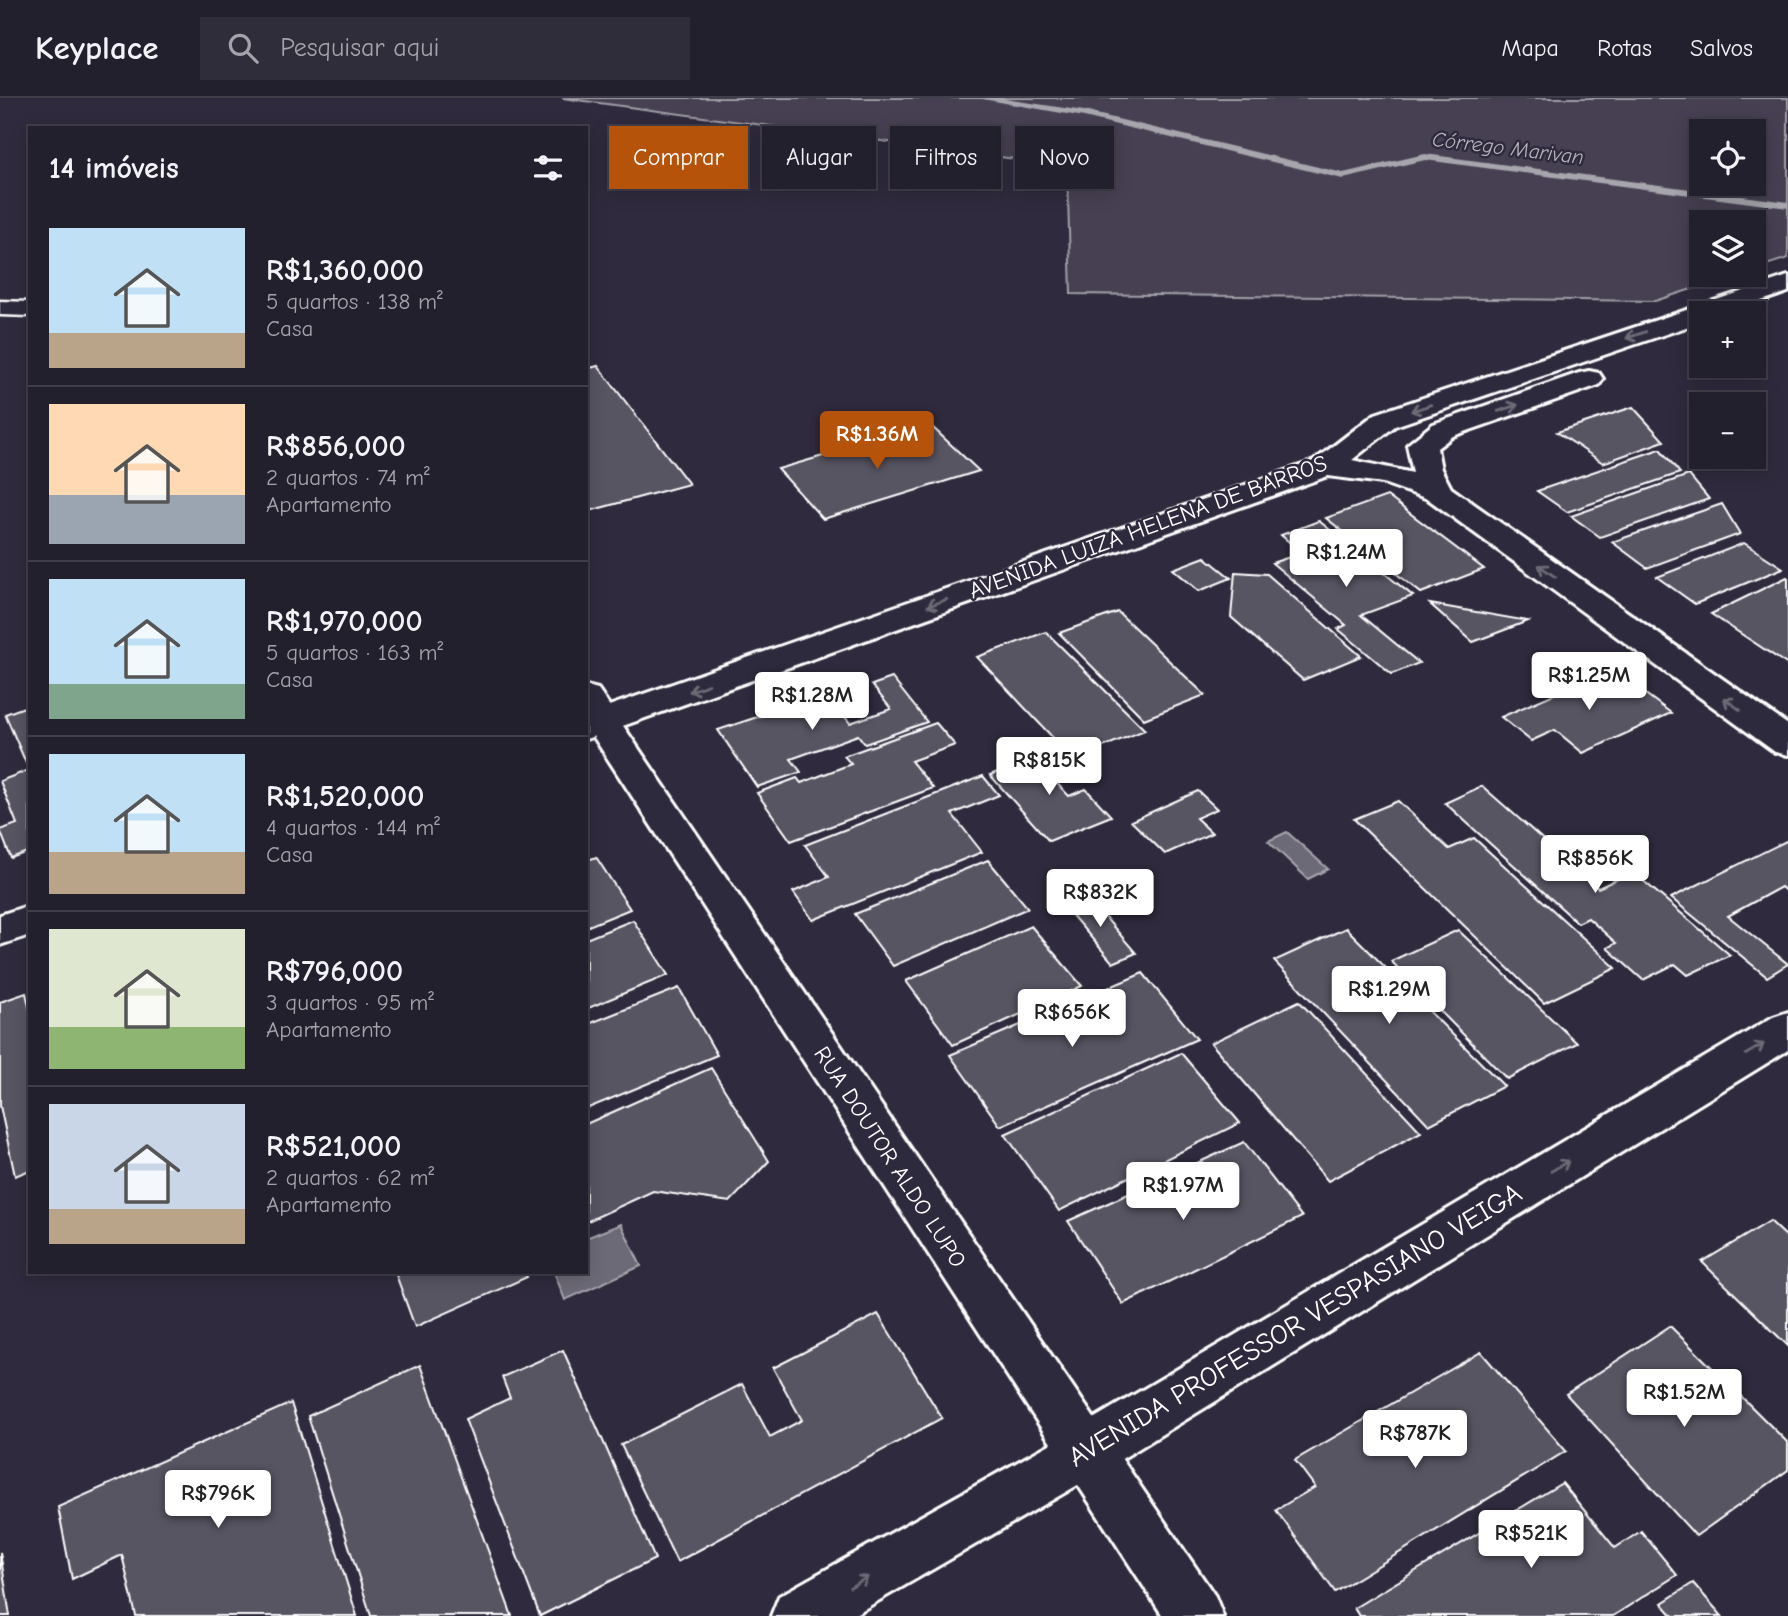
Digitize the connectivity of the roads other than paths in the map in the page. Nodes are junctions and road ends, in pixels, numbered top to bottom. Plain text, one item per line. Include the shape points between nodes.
1 (1788, 284) edge
2 (1737, 301) edge
3 (0, 308) edge
4 (28, 309) edge
5 (1788, 309) edge
6 (1689, 317) edge
7 (1766, 317) edge
8 (1689, 344) edge
9 (1325, 467) junction
10 (1439, 493) junction
11 (592, 715) edge
12 (1788, 743) edge
13 (28, 921) edge
14 (0, 930) edge
15 (1788, 1029) edge
16 (1084, 1453) junction
17 (799, 1616) edge
18 (1195, 1616) edge

1 - 2 street, AVENIDA LUIZA HELENA DE BARROS
3 - 4 lane
5 - 7 street
6 -> 9 street, AVENIDA LUIZA HELENA DE BARROS via 1385,420
10 -> 8 street via 1426,469 1422,445 1443,430
9 - 10 street via 1404,478
9 -> 11 street, AVENIDA LUIZA HELENA DE BARROS
12 -> 10 street
11 - 16 street, RUA DOUTOR ALDO LUPO
13 - 14 street
16 -> 15 street, AVENIDA PROFESSOR VESPASIANO VEIGA
17 -> 16 street, AVENIDA PROFESSOR VESPASIANO VEIGA
16 - 18 street, RUA DOUTOR ALDO LUPO

